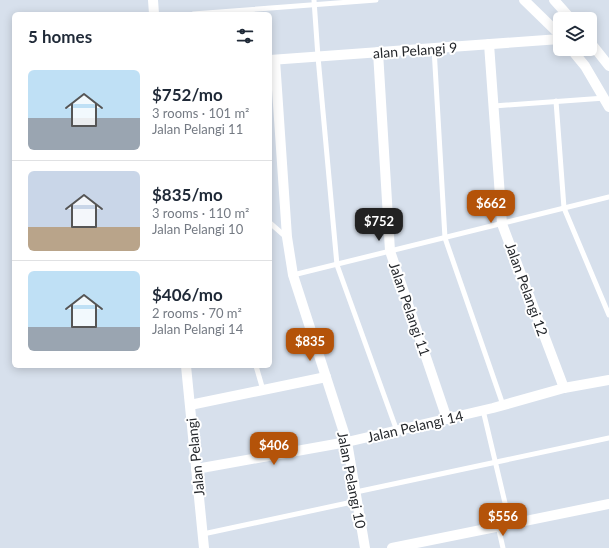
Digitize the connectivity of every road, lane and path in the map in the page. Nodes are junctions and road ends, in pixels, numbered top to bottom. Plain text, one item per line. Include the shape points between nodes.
1 (153, 0) edge
2 (376, 0) edge
3 (524, 0) edge
4 (554, 0) edge
5 (314, 2) edge
6 (154, 12) edge
7 (213, 12) edge
8 (565, 12) edge
9 (553, 28) edge
10 (553, 39) edge
11 (489, 44) junction
12 (434, 48) junction
13 (597, 51) edge
14 (378, 52) junction
15 (577, 56) edge
16 (318, 57) junction
17 (273, 60) edge
18 (609, 66) edge
19 (556, 101) junction
20 (607, 103) edge
21 (494, 106) junction
22 (609, 197) edge
23 (564, 208) junction
24 (502, 224) junction
25 (272, 225) edge
26 (287, 237) junction
27 (445, 238) junction
28 (390, 251) junction
29 (337, 265) junction
30 (293, 276) junction
31 (609, 315) edge
32 (186, 368) edge
33 (256, 368) edge
34 (326, 377) junction
35 (609, 380) edge
36 (564, 388) junction
37 (262, 390) junction
38 (190, 405) junction
39 (503, 405) junction
40 (483, 410) junction
41 (448, 418) junction
42 (397, 431) junction
43 (609, 438) edge
44 (347, 442) junction
45 (495, 462) junction
46 (196, 469) junction
47 (356, 496) junction
48 (609, 504) edge
49 (510, 524) junction
50 (498, 526) junction
51 (203, 534) junction
52 (204, 548) edge
53 (365, 548) edge
54 (392, 548) edge
55 (503, 548) edge

1 - 6 street
2 - 5 lane
3 - 9 street
4 - 8 street
5 - 7 lane
5 - 16 lane
10 - 11 street, alan Pelangi 9
11 - 12 street, alan Pelangi 9
11 - 21 street, Jalan Pelangi 12
12 - 14 street, alan Pelangi 9
12 - 27 lane
13 - 18 street
14 - 16 street, alan Pelangi 9
14 - 28 street, Jalan Pelangi 11
15 - 20 street
16 - 17 street, alan Pelangi 9
16 - 29 lane
17 - 26 street, Jalan Pelangi 10
19 - 20 lane
19 - 21 lane
19 - 23 lane
21 - 24 street, Jalan Pelangi 12
22 - 23 lane
23 - 24 lane
23 - 31 lane
24 - 27 lane
24 - 36 street, Jalan Pelangi 12
25 - 26 lane
26 - 30 street, Jalan Pelangi 10
27 - 28 lane
27 - 39 lane
28 - 29 lane
28 - 41 street, Jalan Pelangi 11
29 - 30 lane
29 - 42 lane
30 - 34 street, Jalan Pelangi 10
32 - 38 street, Jalan Pelangi
33 - 37 lane
34 - 37 street
34 - 44 street, Jalan Pelangi 10
35 - 36 street, Jalan Pelangi 14
36 - 39 street, Jalan Pelangi 14
37 - 38 street
38 - 46 street, Jalan Pelangi
39 - 40 street, Jalan Pelangi 14
40 - 41 street, Jalan Pelangi 14
40 - 45 lane
41 - 42 street, Jalan Pelangi 14
42 - 44 street, Jalan Pelangi 14
43 - 45 lane
44 - 46 street, Jalan Pelangi 14
44 - 47 street, Jalan Pelangi 10
45 - 47 lane
45 - 49 lane
46 - 51 street, Jalan Pelangi
47 - 51 lane
47 - 53 street, Jalan Pelangi 10
48 - 49 street
49 - 50 street
50 - 54 street
50 - 55 lane
51 - 52 street, Jalan Pelangi

